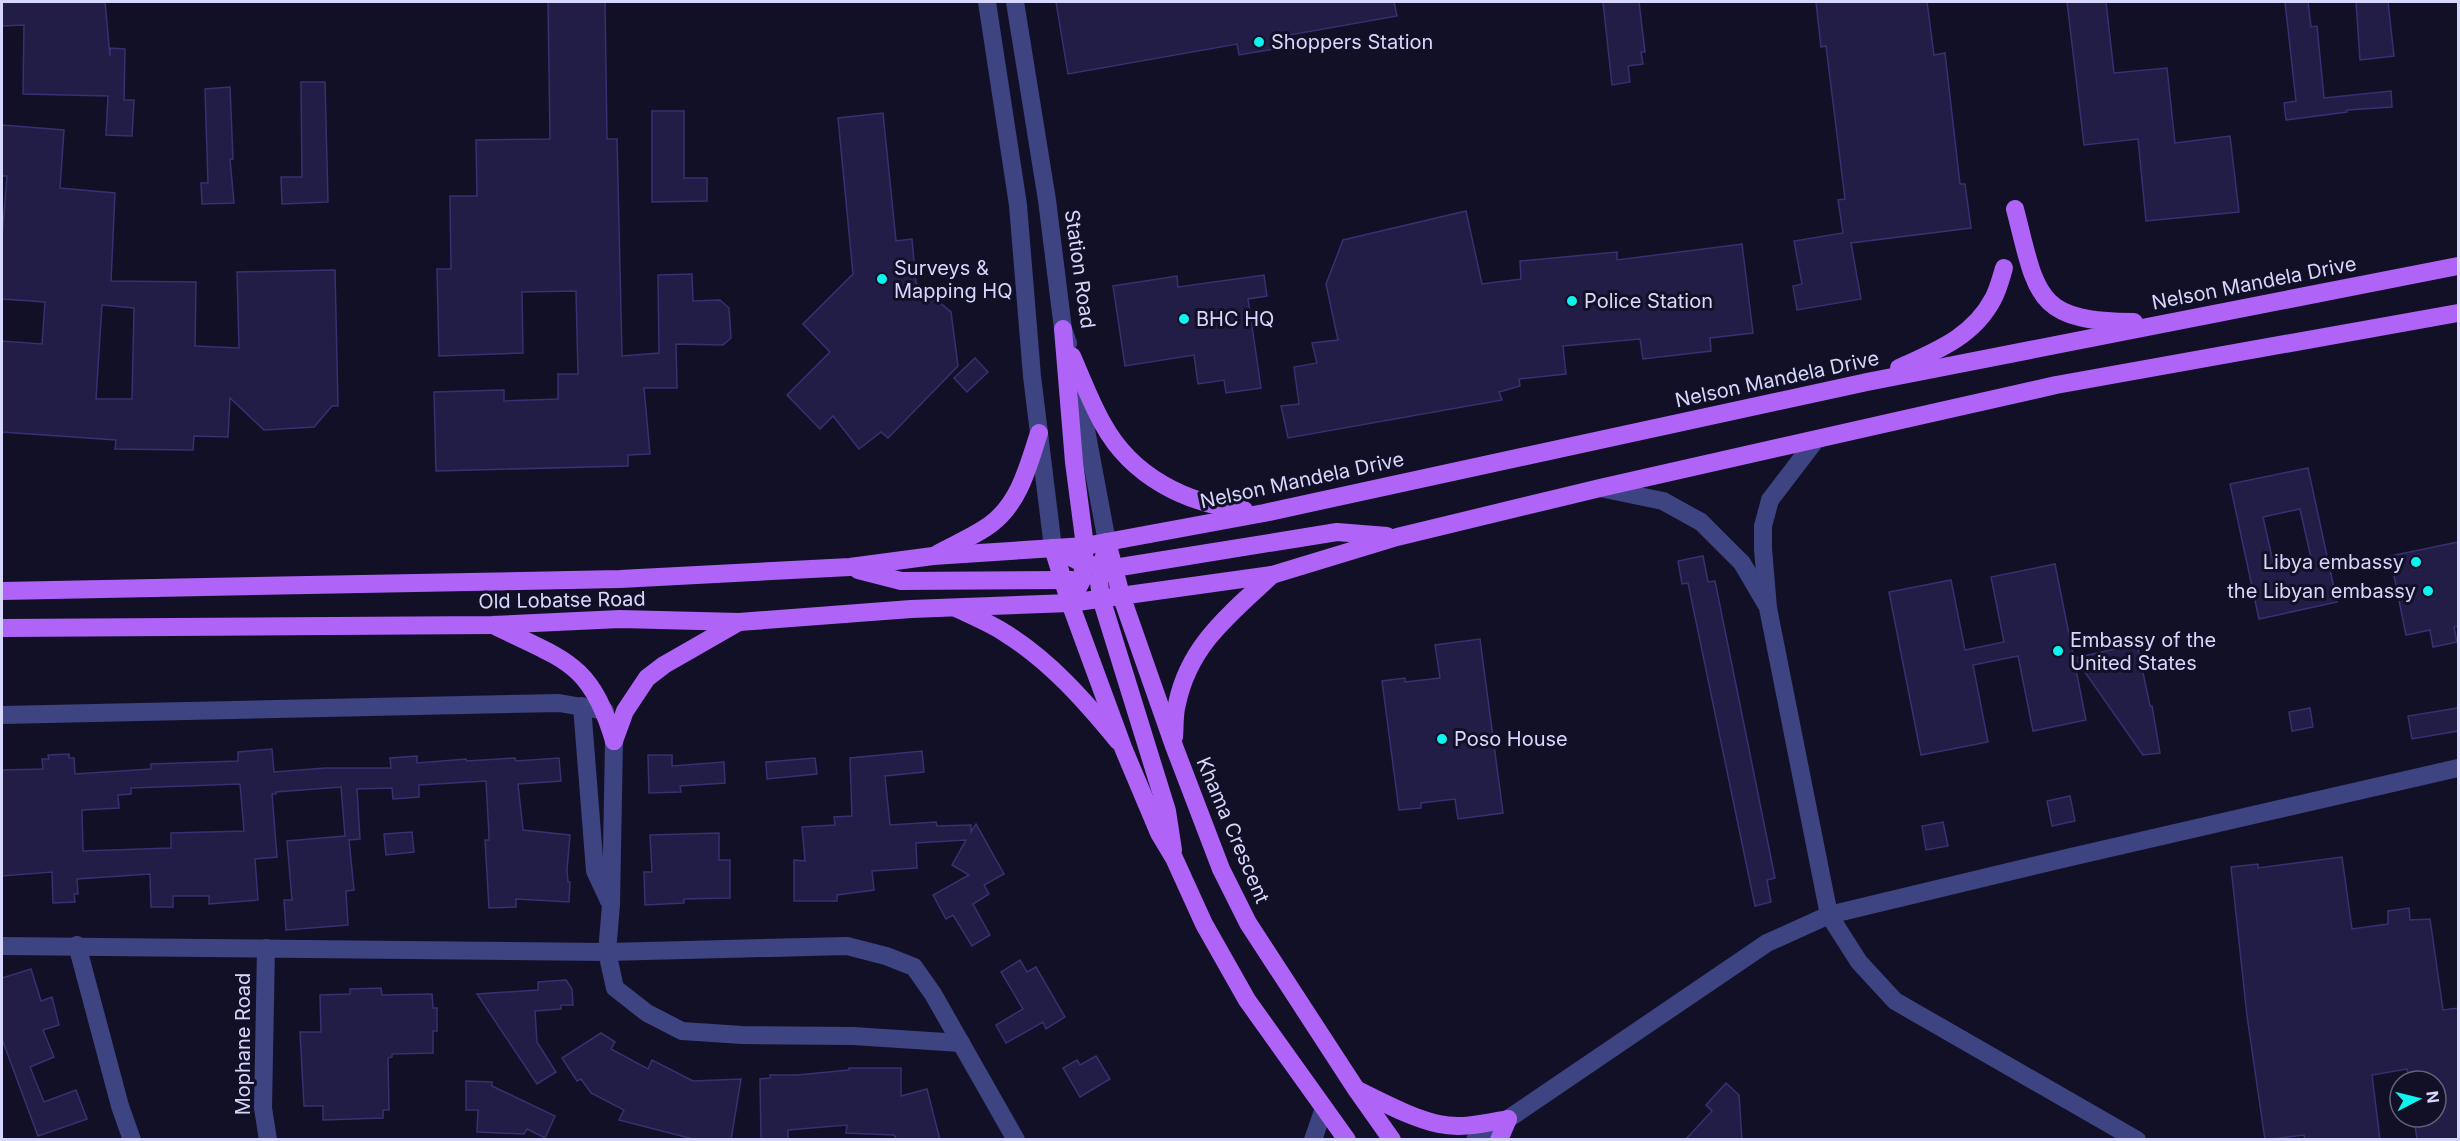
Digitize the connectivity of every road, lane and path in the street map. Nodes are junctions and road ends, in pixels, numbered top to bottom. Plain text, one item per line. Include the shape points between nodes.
1 (987, 2) edge
2 (1016, 2) edge
3 (2015, 209) dead end
4 (2458, 266) edge
5 (2004, 268) dead end
6 (2458, 313) edge
7 (2176, 321) junction
8 (1063, 329) junction
9 (1072, 356) junction
10 (1867, 382) junction
11 (1039, 434) junction
12 (1815, 441) junction
13 (1600, 488) junction
14 (1264, 513) junction
15 (1397, 537) junction
16 (1107, 542) junction
17 (1084, 546) junction
18 (1053, 548) junction
19 (933, 556) junction
20 (850, 567) junction
21 (1272, 575) junction
22 (1097, 577) junction
23 (1062, 580) junction
24 (2, 591) edge
25 (1121, 595) junction
26 (1070, 603) junction
27 (954, 607) junction
28 (1768, 608) junction
29 (739, 622) junction
30 (492, 625) junction
31 (2, 627) edge
32 (582, 706) junction
33 (605, 711) junction
34 (2, 715) edge
35 (614, 741) junction
36 (1174, 746) junction
37 (1124, 750) junction
38 (2458, 768) edge
39 (1174, 858) junction
40 (611, 904) junction
41 (1829, 915) junction
42 (77, 945) junction
43 (2, 946) edge
44 (266, 948) junction
45 (607, 952) junction
46 (961, 1043) junction
47 (1356, 1089) junction
48 (1324, 1108) junction
49 (1508, 1119) junction
50 (132, 1140) edge
51 (268, 1140) edge
52 (1016, 1140) edge
53 (1313, 1140) edge
54 (1347, 1140) edge
55 (1392, 1140) edge
56 (1475, 1140) edge
57 (1499, 1140) edge
58 (2137, 1140) edge

1 - 11 street via 1018,205
2 - 8 street, Station Road
3 - 7 main road via 2034,280 2048,302 2058,309 2084,319
4 - 7 main road, Nelson Mandela Drive
5 - 10 main road via 1994,298 1963,335 1948,346
6 - 12 main road via 2056,385
7 - 10 main road, Nelson Mandela Drive
8 - 9 street, Station Road
8 - 17 main road
9 - 14 main road via 1103,424 1122,452 1148,475 1197,501
9 - 16 street, Station Road
10 - 14 main road, Nelson Mandela Drive
11 - 18 street
11 - 19 main road via 1022,485 1003,512 992,524
12 - 13 main road
12 - 28 street via 1770,500 1765,513 1763,549
13 - 15 main road
13 - 28 street via 1663,501 1701,522 1742,563
14 - 16 main road, Nelson Mandela Drive
15 - 21 main road
15 - 22 main road via 1337,532
16 - 17 main road, Old Lobatse Road
16 - 22 main road, Khama Crescent
17 - 18 main road, Old Lobatse Road
17 - 22 main road
18 - 19 main road, Old Lobatse Road
18 - 22 main road
18 - 23 main road
19 - 20 main road, Old Lobatse Road
20 - 23 main road via 901,581
20 - 24 main road, Old Lobatse Road via 620,579
21 - 25 main road
21 - 36 main road via 1219,623 1202,645 1176,705
22 - 23 main road
22 - 25 main road, Old Lobatse Road
22 - 25 main road, Khama Crescent
22 - 26 main road, Old Lobatse Road
22 - 26 main road
22 - 39 main road via 1167,811
23 - 26 main road
25 - 36 main road, Khama Crescent
26 - 27 main road, Old Lobatse Road
26 - 37 main road
27 - 29 main road, Old Lobatse Road
27 - 37 main road via 1006,633 1043,662 1084,699
28 - 41 street
29 - 30 main road, Old Lobatse Road via 620,619
29 - 35 main road via 647,678 625,711
30 - 31 main road, Old Lobatse Road
30 - 33 main road via 568,662 585,677
32 - 33 street
32 - 34 street via 559,703
32 - 40 street via 595,871
33 - 35 main road
35 - 40 street
36 - 47 main road, Khama Crescent via 1221,869 1248,923
37 - 39 main road via 1159,833
38 - 41 street
39 - 48 main road via 1204,924 1247,1000
40 - 45 street
41 - 49 street via 1767,943
41 - 58 street via 1859,962 1895,1001
42 - 43 street
42 - 44 street
42 - 50 street
44 - 45 street
44 - 51 street, Mophane Road via 263,1108
45 - 46 street via 615,988 647,1013 682,1031
45 - 46 street via 847,946 886,956 915,967
46 - 52 street
47 - 49 main road via 1439,1124 1473,1126
47 - 55 main road, Khama Crescent
48 - 53 street
48 - 54 main road
49 - 56 street
49 - 57 main road

